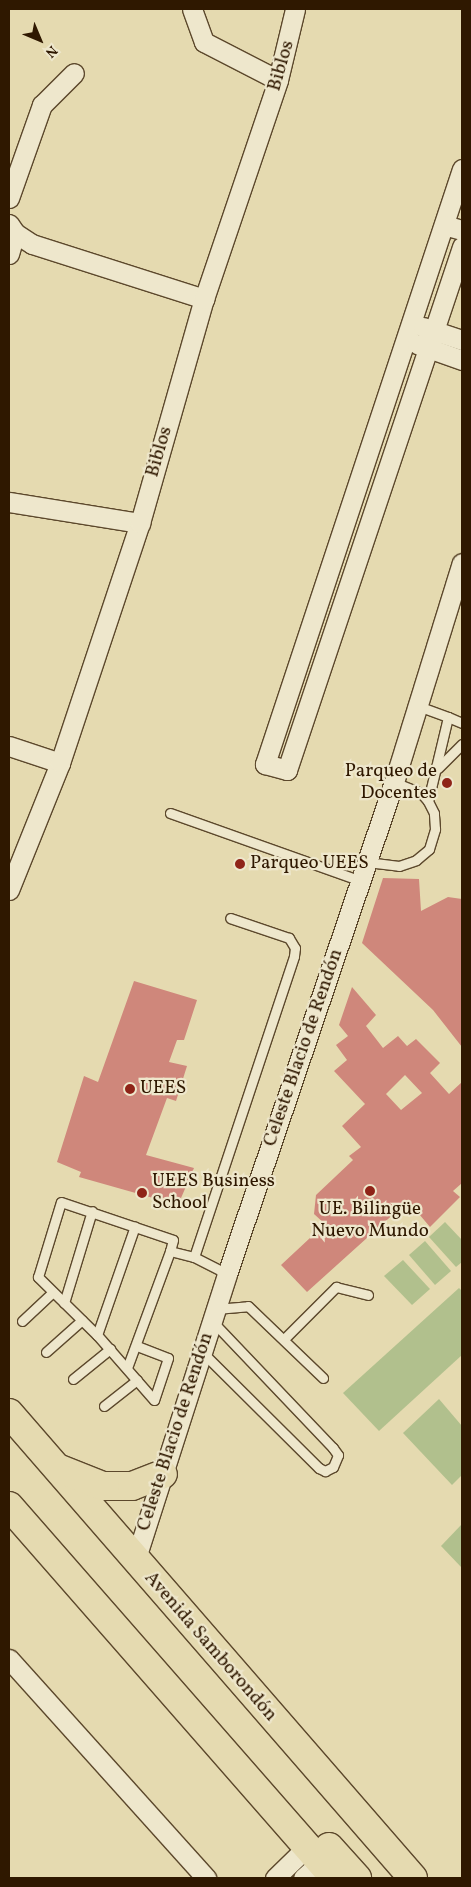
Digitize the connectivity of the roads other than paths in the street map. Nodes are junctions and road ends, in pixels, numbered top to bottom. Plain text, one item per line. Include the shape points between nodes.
1 (192, 9) edge
2 (295, 9) edge
3 (74, 73) dead end
4 (278, 80) junction
5 (462, 169) edge
6 (9, 198) edge
7 (453, 227) edge
8 (12, 228) edge
9 (462, 247) edge
10 (9, 254) edge
11 (204, 299) junction
12 (435, 330) junction
13 (410, 332) junction
14 (462, 340) edge
15 (430, 349) junction
16 (462, 360) edge
17 (377, 430) junction
18 (399, 437) junction
19 (9, 502) edge
20 (351, 506) junction
21 (374, 512) junction
22 (140, 523) junction
23 (462, 563) edge
24 (326, 582) junction
25 (348, 589) junction
26 (302, 653) junction
27 (324, 660) junction
28 (418, 706) junction
29 (448, 717) junction
30 (462, 723) edge
31 (462, 744) edge
32 (9, 746) edge
33 (60, 763) junction
34 (437, 768) junction
35 (394, 782) junction
36 (428, 801) junction
37 (170, 813) dead end
38 (367, 862) junction
39 (361, 881) junction
40 (9, 890) edge
41 (230, 918) dead end
42 (92, 1211) junction
43 (135, 1226) junction
44 (170, 1251) junction
45 (194, 1257) junction
46 (227, 1274) junction
47 (53, 1292) junction
48 (368, 1295) dead end
49 (64, 1303) junction
50 (214, 1315) junction
51 (82, 1320) junction
52 (22, 1322) dead end
53 (97, 1335) junction
54 (284, 1339) junction
55 (137, 1346) junction
56 (110, 1349) junction
57 (46, 1352) dead end
58 (202, 1352) junction
59 (127, 1368) junction
60 (323, 1378) dead end
61 (73, 1379) dead end
62 (136, 1380) junction
63 (104, 1406) dead end
64 (9, 1413) edge
65 (56, 1468) junction
66 (163, 1474) junction
67 (9, 1506) edge
68 (135, 1561) junction
69 (9, 1659) edge
70 (232, 1762) junction
71 (316, 1866) edge
72 (206, 1878) edge
73 (275, 1878) edge
74 (357, 1878) edge
75 (413, 1878) edge

1 - 4 street via 204,42
2 - 4 street, Biblos
3 - 6 street via 42,105
4 - 11 street, Biblos
5 - 7 street
7 - 13 street
8 - 10 street
8 - 11 street via 32,244
9 - 12 street
11 - 22 street, Biblos
12 - 13 street
12 - 14 street
12 - 15 street
13 - 15 street
13 - 17 street
15 - 16 street
15 - 18 street
17 - 18 street
17 - 20 street
18 - 21 street
19 - 22 street
20 - 21 street
20 - 24 street
21 - 25 street
22 - 33 street, Biblos
23 - 28 street, Celeste Blacio de Rendón
24 - 25 street
24 - 26 street
25 - 27 street
26 - 27 street
26 - 27 street via 265,764 287,770
28 - 29 lane
28 - 35 street, Celeste Blacio de Rendón
29 - 30 lane
29 - 34 lane
31 - 34 lane
32 - 33 street
33 - 40 street, Biblos
34 - 36 lane
35 - 36 lane via 422,793
35 - 38 street, Celeste Blacio de Rendón
36 - 38 lane via 434,813 435,829 429,848 416,860 399,866
37 - 39 lane
38 - 39 street, Celeste Blacio de Rendón
39 - 46 street, Celeste Blacio de Rendón
41 - 45 lane via 289,938 295,948
42 - 43 lane
42 - 47 lane via 61,1202 38,1277
42 - 49 lane
43 - 44 lane via 173,1240
43 - 53 lane
44 - 45 lane
44 - 55 lane
45 - 46 lane
46 - 50 street, Celeste Blacio de Rendón
47 - 49 lane
47 - 52 lane
48 - 54 lane via 336,1287 328,1291
49 - 51 lane
50 - 54 lane via 248,1306
50 - 58 street, Celeste Blacio de Rendón
50 - 58 lane via 333,1448 338,1455 333,1468 325,1471 319,1468
51 - 53 lane
51 - 57 lane
53 - 56 lane
54 - 60 lane
55 - 59 lane
55 - 62 lane via 168,1358 154,1400
56 - 59 lane
56 - 61 lane
58 - 66 street, Celeste Blacio de Rendón
59 - 62 lane
62 - 63 lane
64 - 65 highway, Avenida Samborondón
65 - 66 highway via 103,1486 132,1486
65 - 68 highway, Avenida Samborondón
66 - 68 street, Celeste Blacio de Rendón
67 - 70 highway
68 - 75 highway, Avenida Samborondón
69 - 72 street
70 - 71 highway
70 - 74 highway via 331,1848
71 - 73 street

